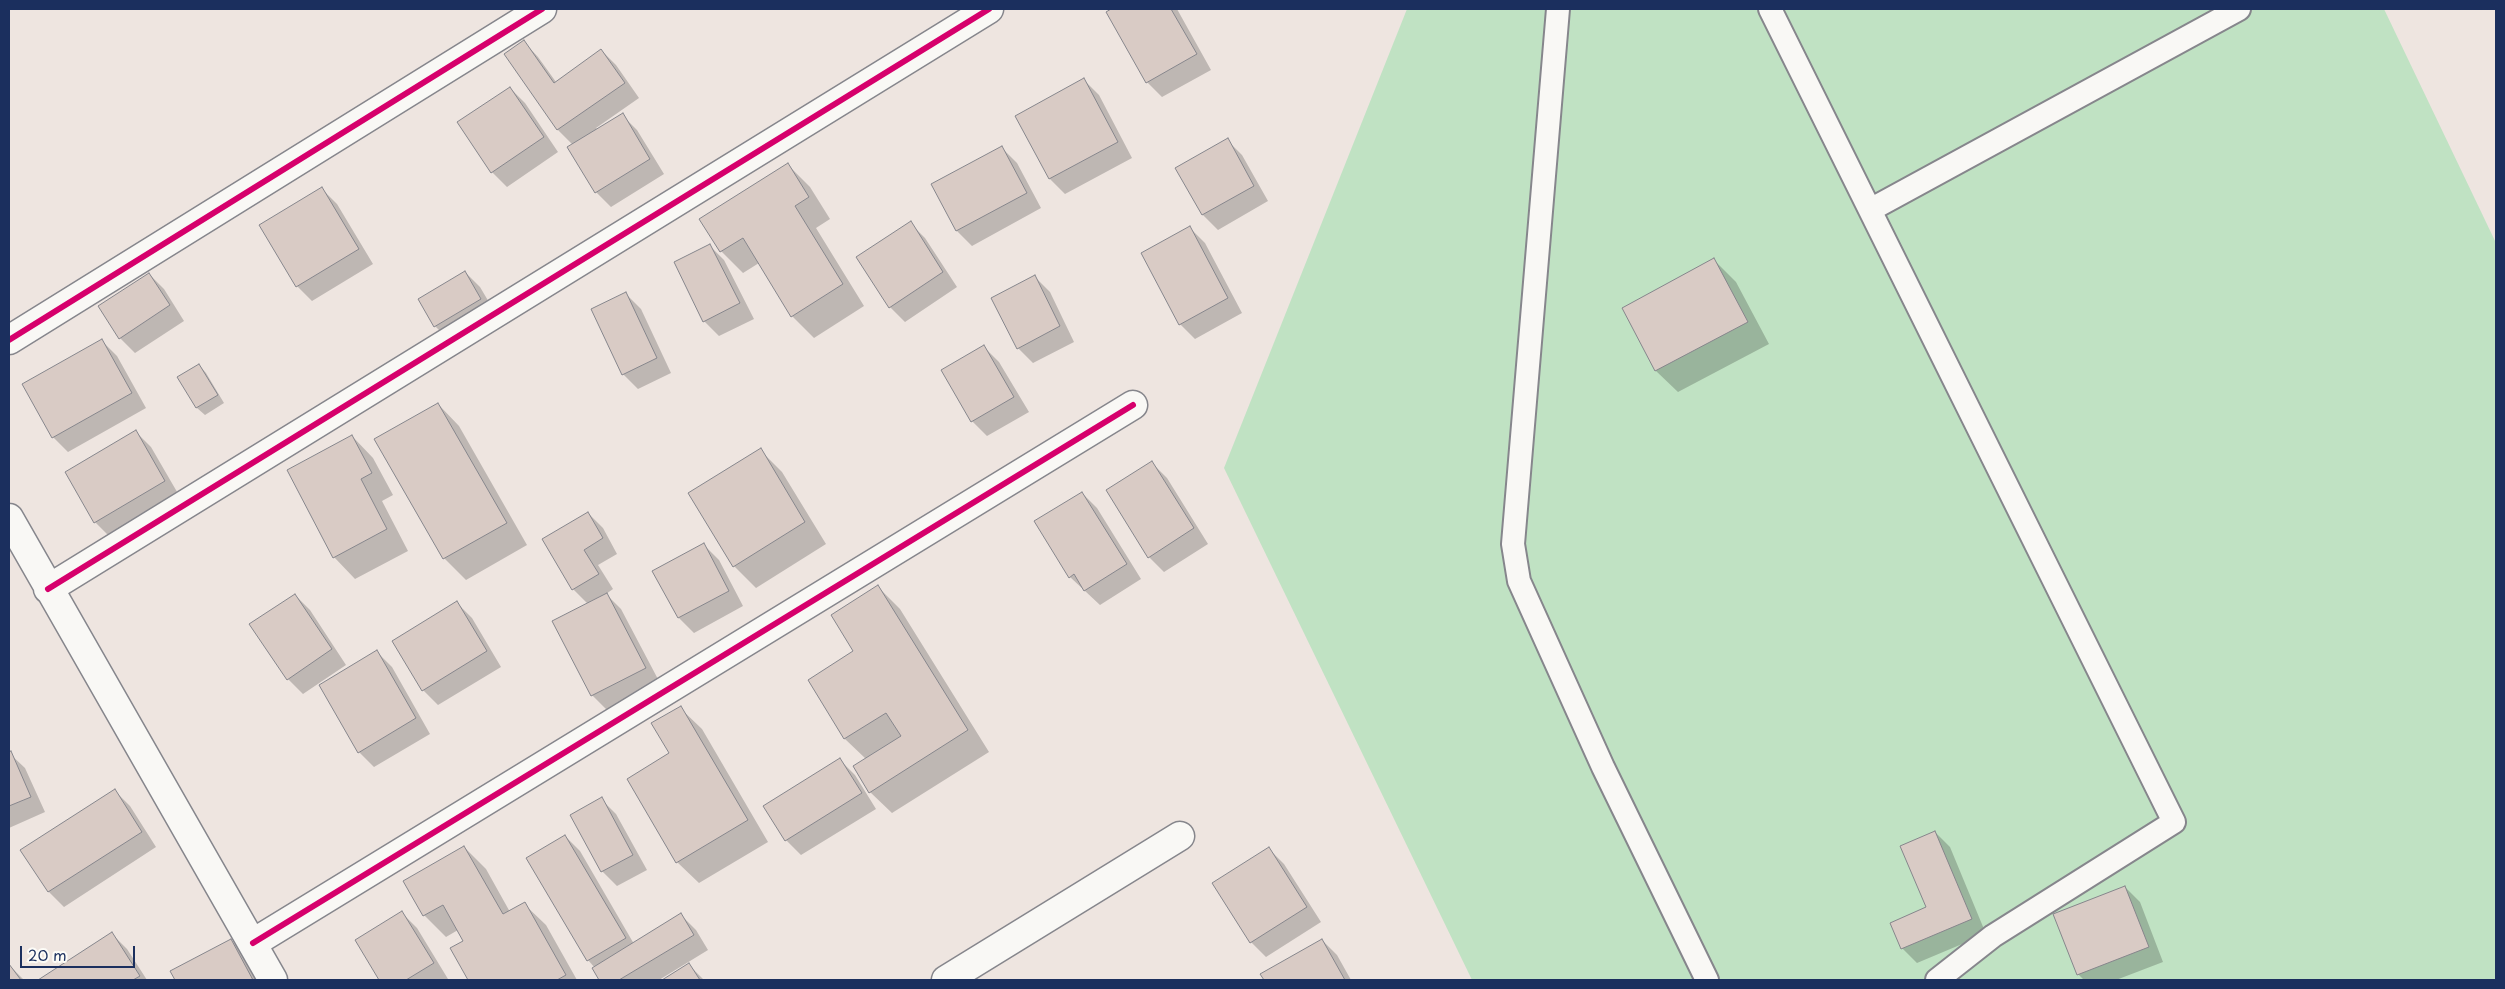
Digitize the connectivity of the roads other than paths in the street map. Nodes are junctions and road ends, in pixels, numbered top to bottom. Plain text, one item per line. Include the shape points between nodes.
1 (542, 9) edge
2 (989, 9) edge
3 (1558, 9) edge
4 (1770, 9) edge
5 (2239, 9) edge
6 (1870, 210) junction
7 (9, 340) edge
8 (1133, 405) dead end
9 (9, 518) edge
10 (48, 589) junction
11 (1180, 836) dead end
12 (253, 943) junction
13 (273, 980) edge
14 (946, 980) edge
15 (1707, 980) edge
16 (1937, 980) edge

1 - 7 street
2 - 10 street
3 - 15 lane via 1513,544 1519,581 1603,767
4 - 6 lane
5 - 6 lane
6 - 16 lane via 2174,822 1993,936
8 - 12 street
9 - 10 street
10 - 12 street
11 - 14 street
12 - 13 street

